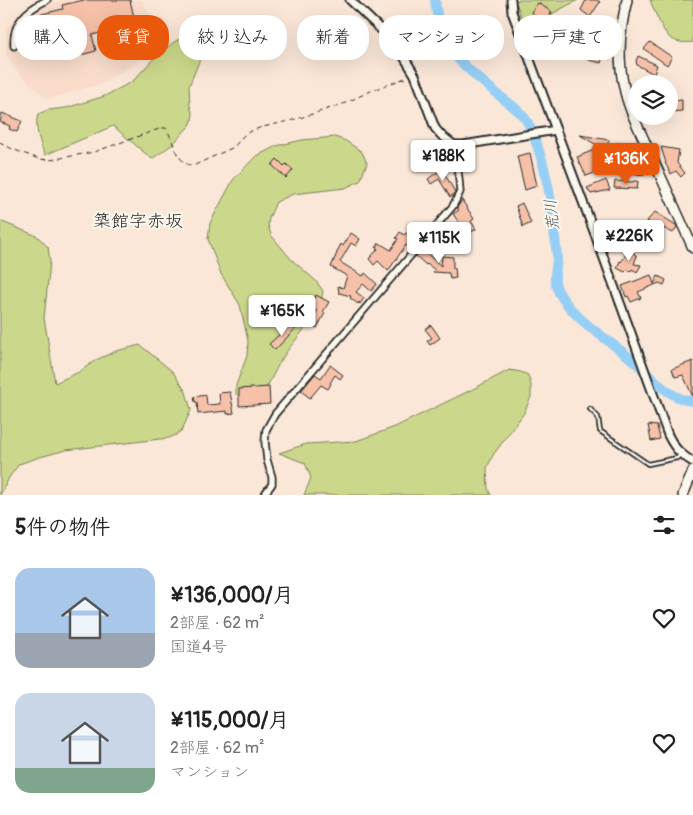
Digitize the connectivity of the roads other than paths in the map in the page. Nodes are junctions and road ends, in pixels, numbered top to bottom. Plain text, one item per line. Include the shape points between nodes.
1 (46, 0) edge
2 (350, 0) edge
3 (511, 0) edge
4 (627, 0) edge
5 (14, 46) dead end
6 (556, 130) junction
7 (454, 145) junction
8 (693, 248) edge
9 (590, 409) dead end
10 (681, 454) junction
11 (693, 462) edge
12 (693, 472) edge
13 (264, 495) edge
14 (683, 495) edge

1 - 5 street via 23,17 14,32
2 - 7 street via 396,44 415,74 435,128
3 - 6 street via 512,12
4 - 8 highway via 620,47 624,88 632,113
6 - 7 street
6 - 10 street via 668,435
7 - 13 street via 460,192 453,206 269,424 265,442 272,484
9 - 10 lane via 598,418 600,431 648,464 677,458
10 - 11 street
12 - 14 highway

